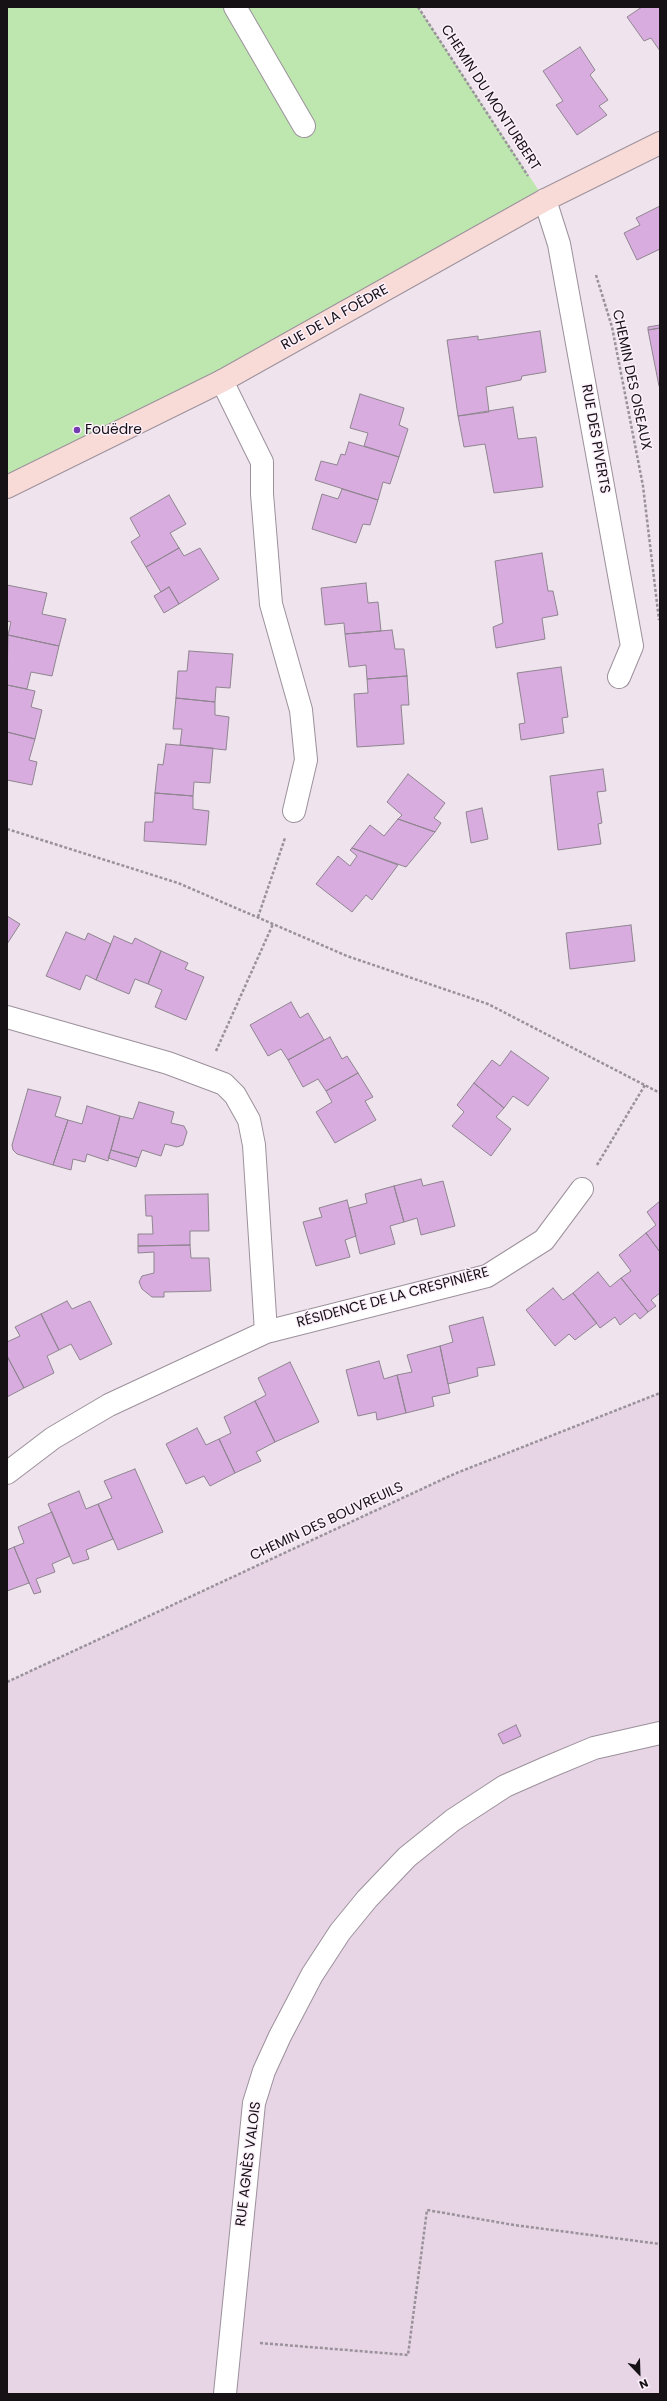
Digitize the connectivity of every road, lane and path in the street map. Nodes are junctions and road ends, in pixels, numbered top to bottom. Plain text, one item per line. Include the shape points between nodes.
1 (235, 7) edge
2 (418, 7) edge
3 (304, 126) dead end
4 (660, 143) edge
5 (545, 200) junction
6 (596, 273) dead end
7 (222, 382) junction
8 (7, 487) edge
9 (660, 629) edge
10 (619, 678) dead end
11 (294, 811) joint
12 (7, 829) edge
13 (258, 917) junction
14 (273, 924) junction
15 (7, 1017) edge
16 (204, 1078) junction
17 (645, 1085) junction
18 (660, 1092) edge
19 (582, 1189) joint
20 (266, 1332) junction
21 (660, 1393) edge
22 (7, 1473) edge
23 (7, 1682) edge
24 (660, 1733) edge
25 (660, 2244) edge
26 (257, 2342) dead end
27 (225, 2394) edge

1 - 3 street
2 - 5 path, CHEMIN DU MONTURBERT
4 - 5 street, RUE DE LA FOËDRE
5 - 7 street, RUE DE LA FOËDRE
5 - 10 street, RUE DES PIVERTS via 560,244 632,646
6 - 9 path, CHEMIN DES OISEAUX via 612,327 643,486
7 - 8 street, RUE DE LA FOËDRE
7 - 11 street via 262,462 262,494 271,604 301,710 306,760
11 - 13 path
12 - 13 path via 178,883
13 - 14 path
14 - 16 path
14 - 17 path via 347,956 488,1004
15 - 16 street via 168,1063
16 - 20 street via 224,1084 235,1095 250,1120 254,1145
17 - 18 path
17 - 19 path
19 - 20 street, RÉSIDENCE DE LA CRESPINIÈRE via 544,1240 487,1276
20 - 22 street, RÉSIDENCE DE LA CRESPINIÈRE via 109,1405 53,1438
21 - 23 path, CHEMIN DES BOUVREUILS via 454,1474
24 - 27 street, RUE AGNÈS VALOIS via 594,1748 505,1786 453,1820 407,1857 340,1932 312,1975 280,2036 264,2071 254,2103
25 - 26 path via 514,2225 428,2210 408,2355

